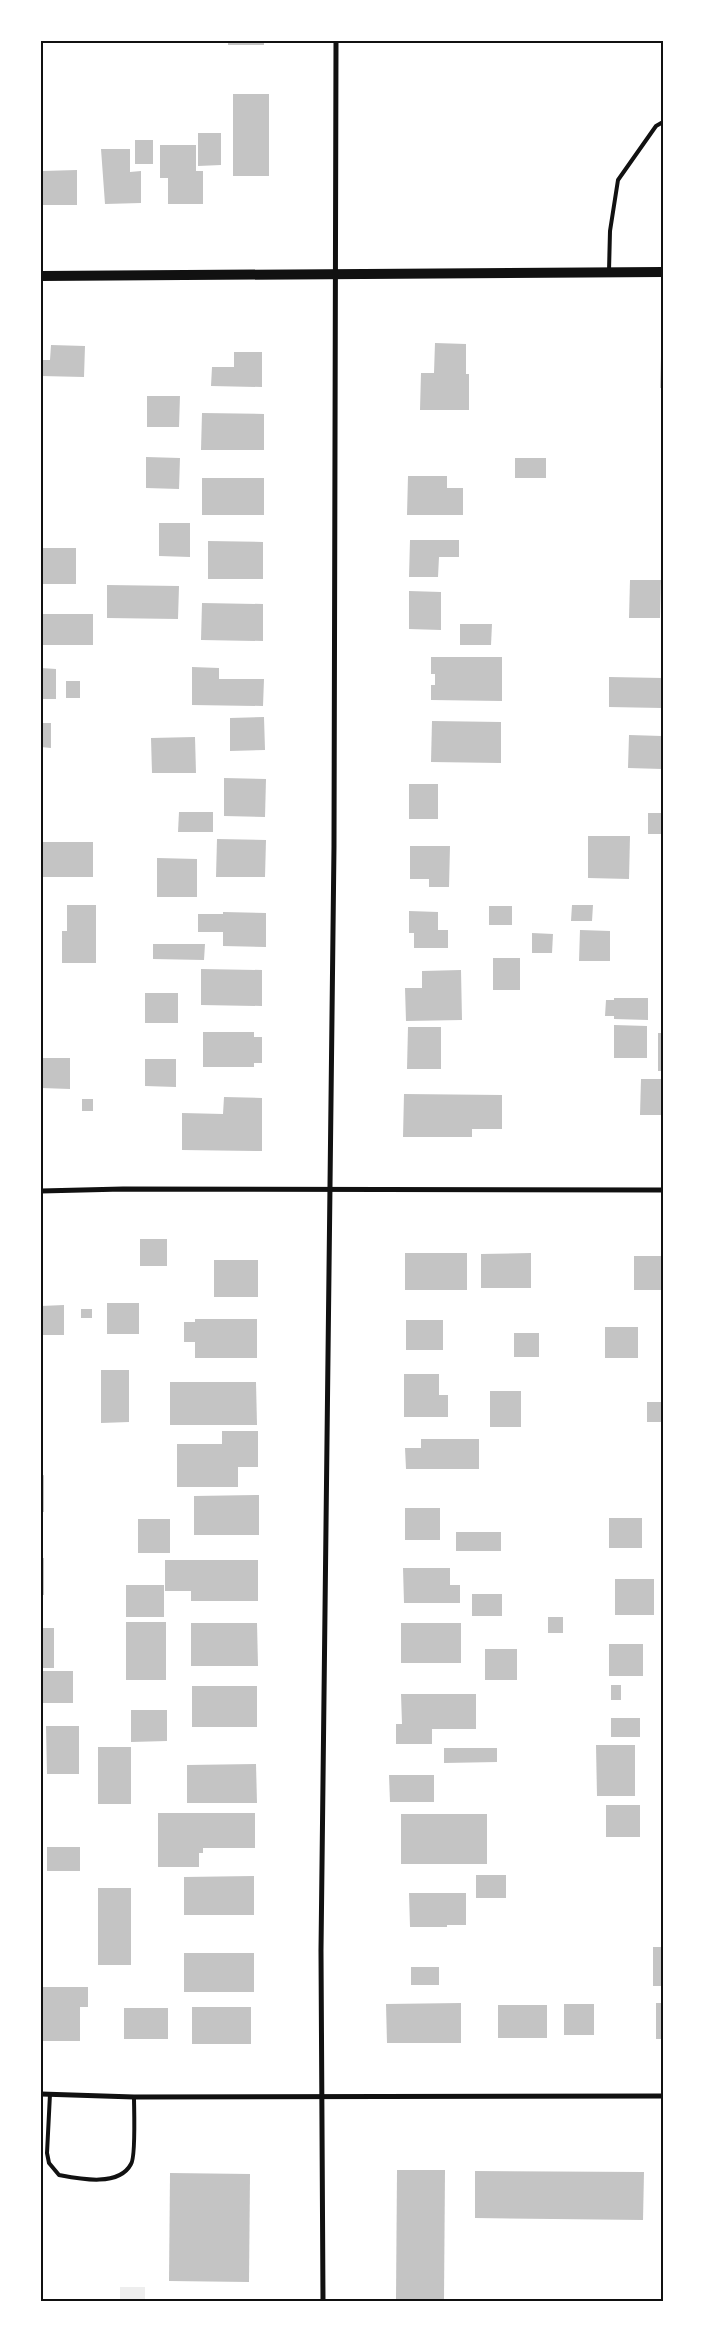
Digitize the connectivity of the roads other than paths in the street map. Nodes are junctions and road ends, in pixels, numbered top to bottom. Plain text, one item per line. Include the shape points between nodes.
1 (336, 41) edge
2 (663, 122) edge
3 (609, 272) junction
4 (663, 272) edge
5 (335, 274) junction
6 (41, 276) edge
7 (330, 1190) junction
8 (663, 1190) edge
9 (41, 1191) edge
10 (41, 2094) edge
11 (50, 2094) junction
12 (663, 2096) edge
13 (134, 2098) junction
14 (322, 2098) junction
15 (324, 2301) edge

1 - 5 street
2 - 3 lane via 656,126 618,180 610,231
3 - 4 main road
3 - 5 main road
5 - 6 main road
5 - 7 street
7 - 8 street
7 - 9 street
7 - 14 street
10 - 11 street
11 - 13 street
11 - 13 lane via 49,2163 59,2175 71,2178 112,2179 132,2163
12 - 14 street
13 - 14 street
14 - 15 street

